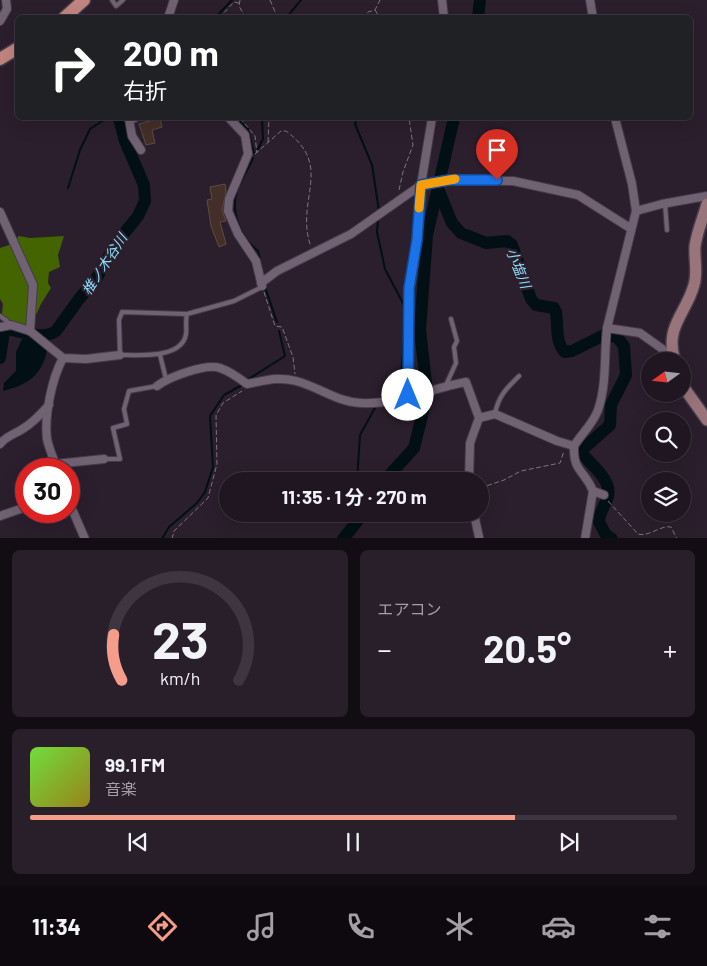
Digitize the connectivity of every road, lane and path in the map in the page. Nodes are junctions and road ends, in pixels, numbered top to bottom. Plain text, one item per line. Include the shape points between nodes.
1 (6, 0) edge
2 (84, 0) edge
3 (112, 0) edge
4 (123, 0) edge
5 (174, 0) edge
6 (270, 0) edge
7 (380, 0) edge
8 (442, 0) edge
9 (590, 0) edge
10 (240, 1) edge
11 (375, 10) junction
12 (276, 14) dead end
13 (67, 15) edge
14 (169, 15) edge
15 (221, 15) edge
16 (245, 15) edge
17 (365, 15) edge
18 (378, 15) edge
19 (444, 15) edge
20 (593, 15) edge
21 (0, 21) edge
22 (15, 50) edge
23 (0, 59) edge
24 (129, 120) edge
25 (230, 120) edge
26 (269, 120) edge
27 (409, 120) edge
28 (432, 120) edge
29 (616, 120) edge
30 (268, 142) junction
31 (141, 150) dead end
32 (247, 156) junction
33 (423, 184) junction
34 (707, 196) edge
35 (398, 201) junction
36 (665, 203) junction
37 (707, 204) edge
38 (636, 211) junction
39 (0, 212) edge
40 (630, 228) junction
41 (668, 230) dead end
42 (313, 252) junction
43 (262, 285) junction
44 (187, 314) junction
45 (0, 316) edge
46 (451, 319) dead end
47 (9, 325) junction
48 (0, 327) edge
49 (607, 332) junction
50 (33, 333) junction
51 (667, 352) edge
52 (674, 352) edge
53 (120, 355) junction
54 (160, 355) junction
55 (62, 358) junction
56 (519, 376) dead end
57 (166, 380) junction
58 (296, 381) junction
59 (245, 383) junction
60 (446, 385) junction
61 (157, 386) joint
62 (410, 395) junction
63 (691, 398) edge
64 (49, 405) junction
65 (495, 414) junction
66 (479, 418) junction
67 (707, 420) edge
68 (0, 444) edge
69 (565, 444) junction
70 (574, 446) junction
71 (53, 458) edge
72 (104, 459) joint
73 (80, 462) edge
74 (469, 472) edge
75 (489, 485) edge
76 (593, 491) junction
77 (604, 495) dead end
78 (609, 502) dead end
79 (15, 511) edge
80 (0, 516) edge
81 (475, 522) edge
82 (78, 523) edge
83 (478, 537) edge
84 (85, 538) edge
85 (172, 538) edge
86 (585, 538) edge
87 (677, 538) edge

1 - 21 street via 7,9
2 - 13 main road
3 - 4 lane via 116,6
5 - 14 street
6 - 12 path
7 - 11 path
8 - 19 street
9 - 20 street
10 - 15 path via 234,2
10 - 16 path
11 - 17 path
11 - 18 path
22 - 23 main road
24 - 31 street via 132,136
25 - 32 street via 246,135
26 - 30 path
27 - 35 path via 413,145 403,172
28 - 33 street
29 - 38 street
30 - 32 path via 258,153
30 - 42 path via 281,131 286,131 304,147 312,171 306,205 308,238
32 - 43 street via 228,199 228,210 238,234 256,261
33 - 35 street
33 - 40 street via 449,180 513,181 578,194
33 - 62 street via 409,288
34 - 36 street
35 - 42 street via 351,234
36 - 38 street
36 - 41 lane
37 - 52 main road via 695,247 694,287 676,321 672,335
38 - 40 street
39 - 50 street via 33,285
40 - 49 street
42 - 43 street via 277,271
43 - 44 lane via 234,301
43 - 58 path via 275,326 282,327 293,357
44 - 53 lane via 122,312
44 - 54 lane via 186,335 180,346
45 - 47 lane
46 - 60 lane via 458,341 454,347 456,364
47 - 48 street
47 - 50 street
49 - 51 street via 640,333
49 - 70 street via 604,380 598,410
50 - 55 street
53 - 54 lane
53 - 55 street
54 - 57 lane
55 - 64 street via 54,373
56 - 65 lane via 497,402
57 - 59 street via 214,367
57 - 61 street
58 - 59 street via 274,378
58 - 62 street via 337,399 360,403
59 - 85 path via 243,391 223,402 216,415 217,464 208,498 174,531
60 - 62 street
60 - 66 street via 466,382
61 - 72 lane via 129,391 124,409 127,424 113,428 120,459
63 - 67 main road
64 - 68 street via 36,420 5,437
64 - 71 street via 47,438
65 - 66 street
65 - 69 street
66 - 74 street via 470,443
69 - 70 street
69 - 75 path via 560,463 522,471
70 - 76 street via 577,469 586,476
72 - 73 street
76 - 77 street
76 - 86 street
78 - 87 path via 638,534 671,526
79 - 80 street
81 - 83 street
82 - 84 street

